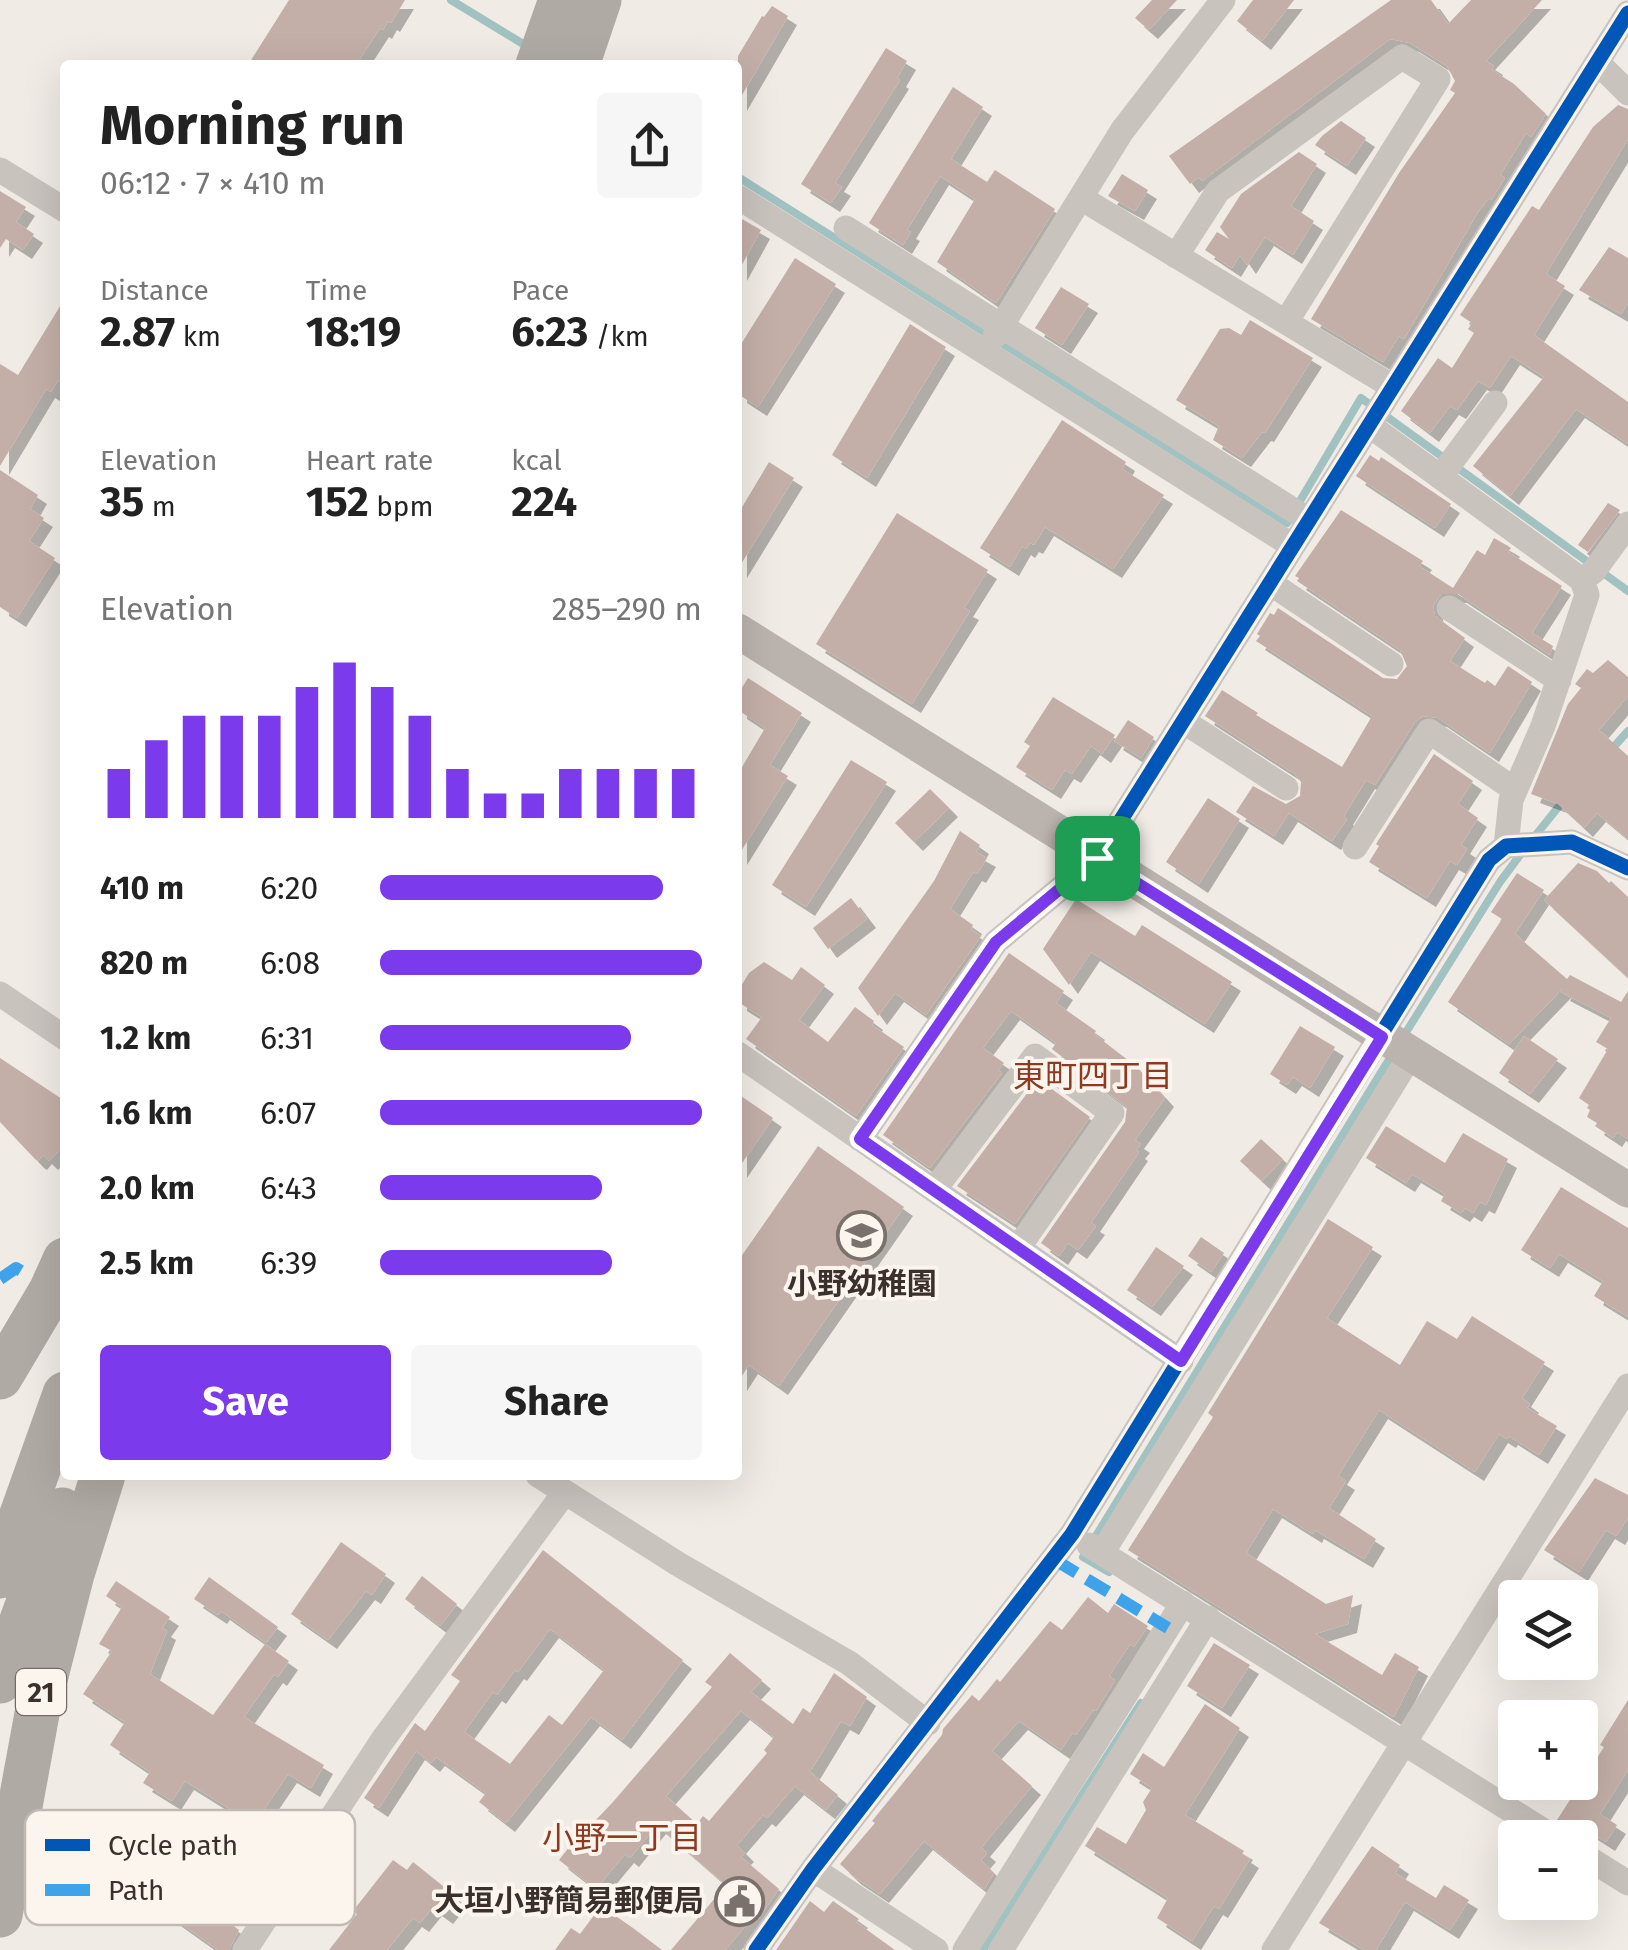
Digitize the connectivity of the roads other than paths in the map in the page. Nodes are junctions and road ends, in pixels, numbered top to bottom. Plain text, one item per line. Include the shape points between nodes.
1 (599, 0) edge
2 (1222, 0) edge
3 (1628, 13) edge
4 (579, 60) edge
5 (1597, 62) junction
6 (1628, 92) edge
7 (0, 170) edge
8 (1081, 198) junction
9 (742, 200) edge
10 (60, 207) edge
11 (846, 228) dead end
12 (1176, 256) junction
13 (1286, 322) junction
14 (1002, 325) junction
15 (984, 353) junction
16 (1394, 386) junction
17 (1494, 404) dead end
18 (1369, 426) junction
19 (1440, 477) junction
20 (1310, 520) junction
21 (1628, 524) edge
22 (1293, 546) junction
23 (1582, 580) junction
24 (1270, 583) junction
25 (1449, 608) dead end
26 (742, 634) edge
27 (1390, 664) dead end
28 (1558, 680) junction
29 (1183, 721) junction
30 (1286, 788) dead end
31 (1516, 790) junction
32 (1506, 846) junction
33 (1354, 847) dead end
34 (1097, 858) junction
35 (1628, 868) edge
36 (0, 994) edge
37 (60, 1035) edge
38 (1396, 1046) junction
39 (742, 1057) edge
40 (860, 1139) junction
41 (934, 1190) junction
42 (1628, 1190) edge
43 (1018, 1248) junction
44 (60, 1271) edge
45 (1181, 1361) junction
46 (0, 1377) edge
47 (1628, 1386) edge
48 (60, 1408) edge
49 (72, 1480) edge
50 (101, 1480) edge
51 (546, 1480) edge
52 (565, 1492) junction
53 (1072, 1534) junction
54 (1102, 1553) junction
55 (0, 1576) edge
56 (1183, 1603) junction
57 (1208, 1618) junction
58 (0, 1681) edge
59 (928, 1723) junction
60 (1406, 1743) junction
61 (337, 1810) edge
62 (1527, 1820) edge
63 (1598, 1864) edge
64 (813, 1869) junction
65 (1628, 1883) edge
66 (0, 1914) edge
67 (261, 1925) edge
68 (245, 1950) edge
69 (756, 1950) edge
70 (936, 1950) edge
71 (965, 1950) edge
72 (1001, 1950) edge
73 (1274, 1950) edge

1 - 4 highway
2 - 8 street via 1122,131
3 - 5 street
5 - 6 street
5 - 16 street
7 - 10 street
8 - 12 street
8 - 14 street
9 - 15 street
11 - 14 street
12 - 13 street
12 - 13 street via 1218,191 1402,57 1438,79
13 - 16 street
14 - 15 street
14 - 20 street
15 - 22 street
16 - 18 street
17 - 19 street
18 - 19 street
18 - 20 street
19 - 23 street
20 - 22 street
21 - 23 street
22 - 24 street
23 - 28 street via 1587,595
24 - 27 street
24 - 29 street
25 - 28 street
26 - 34 street
28 - 31 street
29 - 30 street
29 - 34 street
31 - 32 street
31 - 33 street via 1429,731
32 - 35 street via 1572,842
32 - 38 street via 1489,860
34 - 38 street
34 - 40 street via 996,942
36 - 37 street
38 - 42 street
38 - 45 street
38 - 54 street
39 - 40 street
40 - 41 street
41 - 43 street
41 - 43 street via 1035,1056 1112,1113
43 - 45 street
44 - 46 highway
45 - 53 street
47 - 60 street
48 - 55 highway
49 - 58 highway, 21
50 - 66 highway, 21 via 39,1703
51 - 52 street
52 - 59 street via 849,1663
52 - 61 street
53 - 54 street
53 - 59 street
54 - 56 street
56 - 57 street
56 - 71 street
57 - 60 street
57 - 72 street
59 - 64 street
60 - 62 street
60 - 73 street
63 - 65 street
64 - 69 street
64 - 70 street
67 - 68 street

